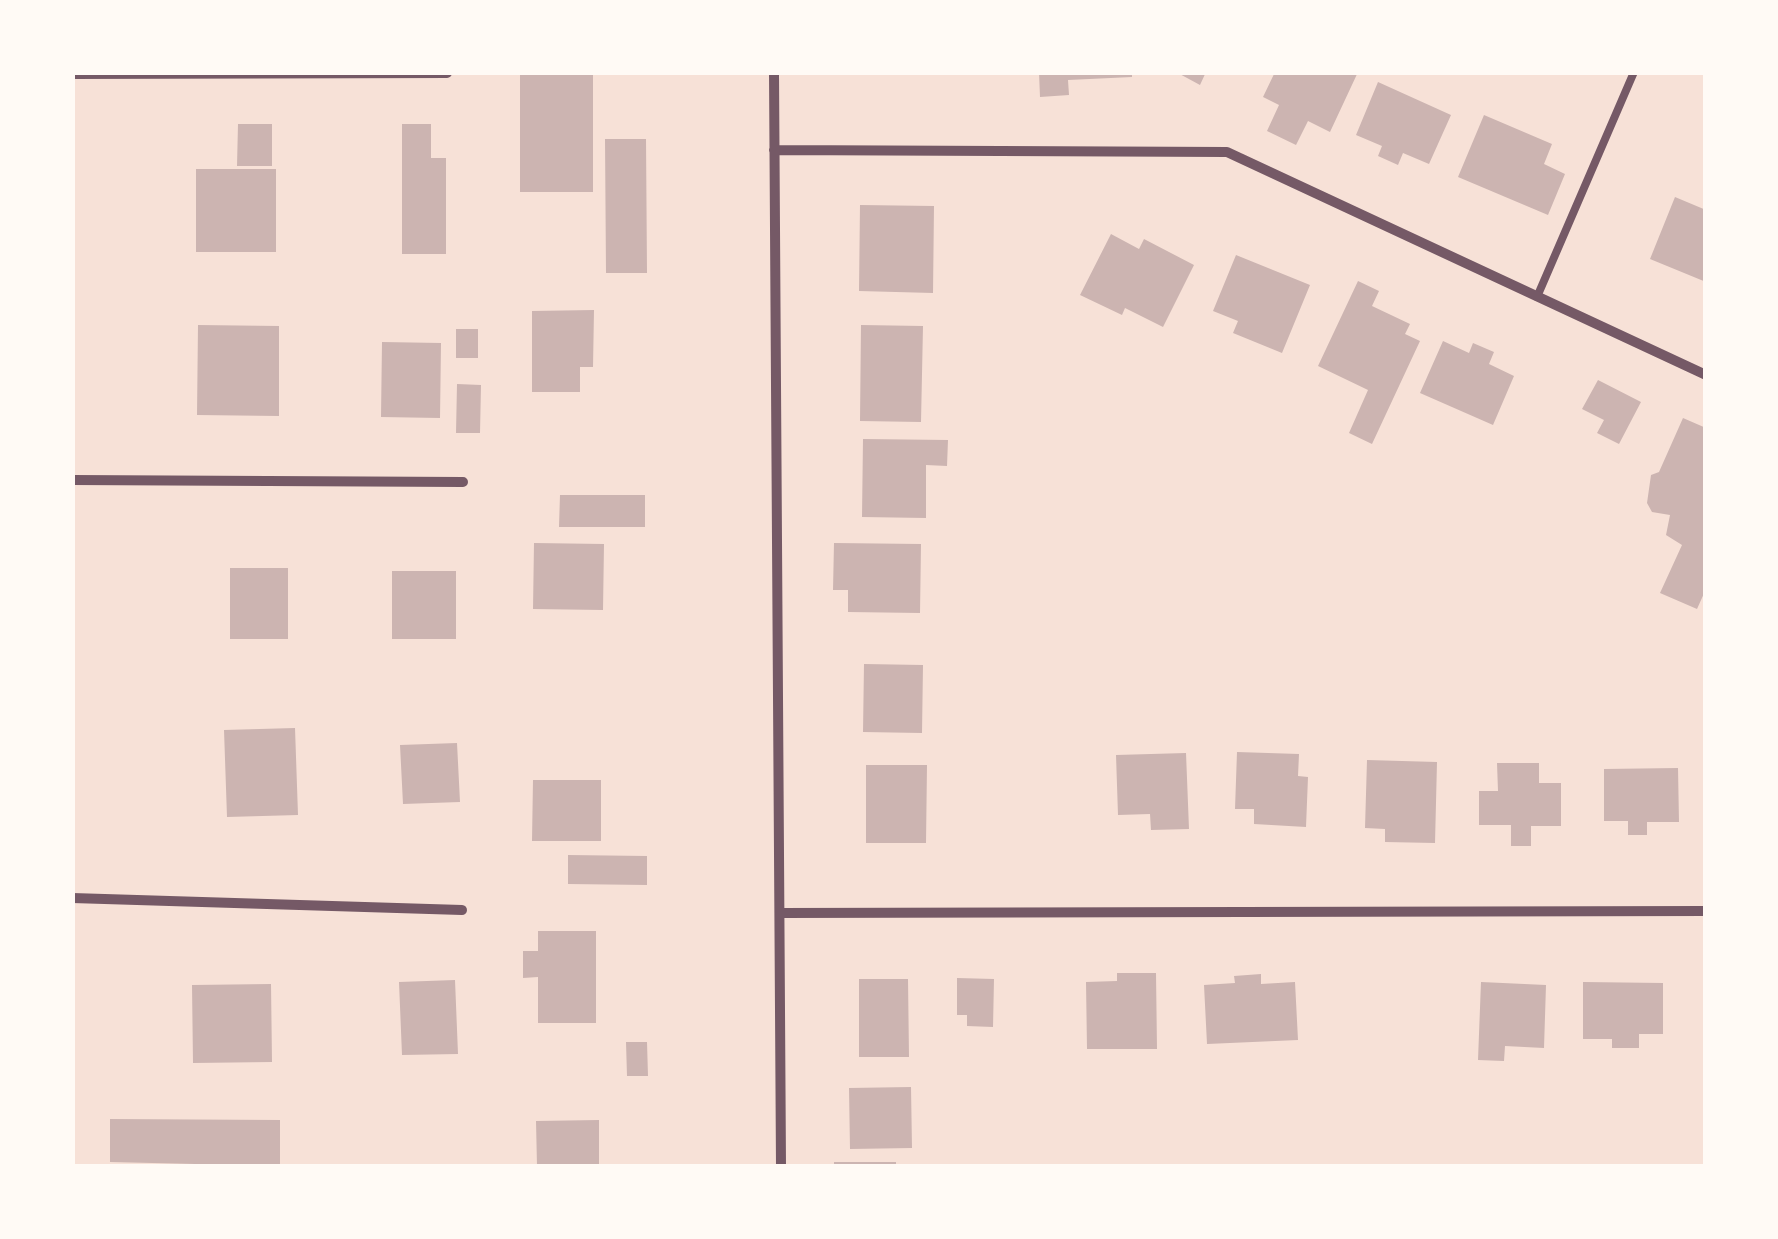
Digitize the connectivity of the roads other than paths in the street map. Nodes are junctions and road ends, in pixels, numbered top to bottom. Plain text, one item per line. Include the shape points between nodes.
1 (774, 72) edge
2 (1634, 72) edge
3 (447, 73) edge
4 (72, 74) edge
5 (774, 150) junction
6 (1537, 297) junction
7 (1706, 375) edge
8 (72, 480) edge
9 (463, 482) dead end
10 (72, 898) edge
11 (462, 910) dead end
12 (1706, 911) edge
13 (780, 913) junction
14 (781, 1166) edge

1 - 5 street
2 - 6 lane
3 - 4 street
5 - 6 street via 1226,152
5 - 13 street
6 - 7 street
8 - 9 street
10 - 11 street
12 - 13 street
13 - 14 street

